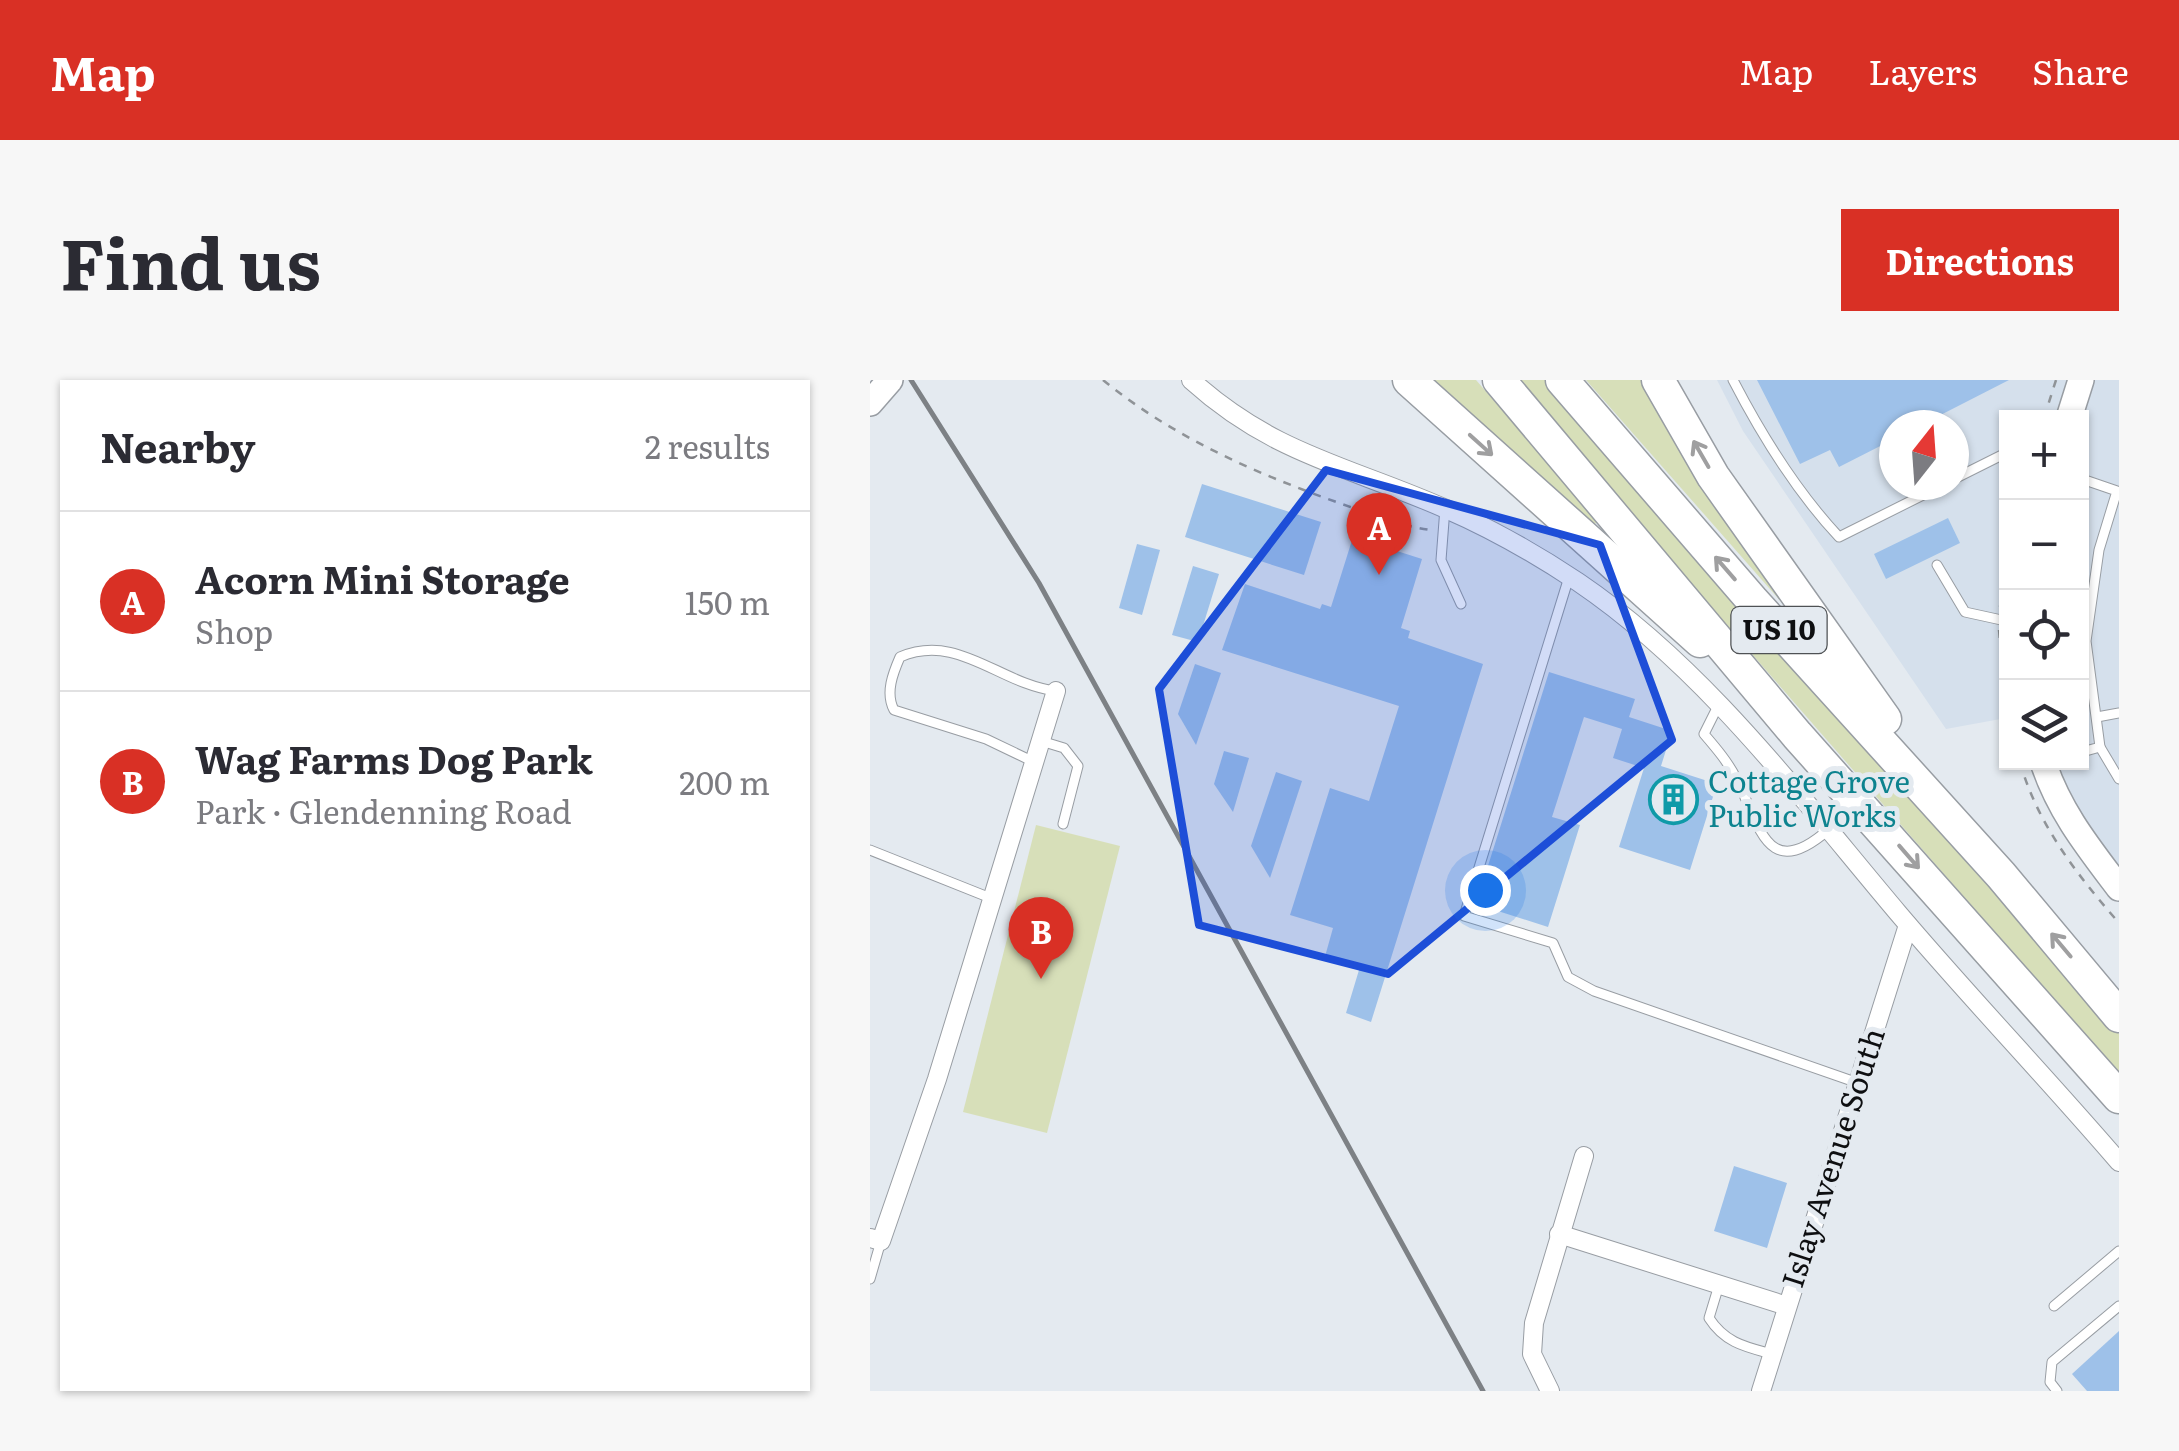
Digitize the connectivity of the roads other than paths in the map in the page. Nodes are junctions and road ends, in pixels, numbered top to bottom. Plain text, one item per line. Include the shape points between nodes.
1 (890, 380) edge
2 (1191, 380) edge
3 (1409, 380) edge
4 (1499, 380) edge
5 (1562, 380) edge
6 (1658, 380) edge
7 (1734, 380) edge
8 (2081, 380) edge
9 (870, 403) edge
10 (2072, 410) edge
11 (1999, 456) edge
12 (1969, 472) edge
13 (2089, 481) edge
14 (1913, 500) edge
15 (1445, 508) junction
16 (2115, 515) edge
17 (1937, 564) dead end
18 (1569, 577) junction
19 (1461, 604) dead end
20 (1999, 619) edge
21 (1752, 679) junction
22 (1056, 692) joint
23 (1718, 706) junction
24 (2119, 713) edge
25 (2097, 717) junction
26 (1041, 741) junction
27 (2100, 746) junction
28 (2089, 750) edge
29 (2119, 756) edge
30 (2107, 758) junction
31 (1034, 762) junction
32 (2047, 770) edge
33 (2119, 779) edge
34 (1063, 824) dead end
35 (1828, 830) junction
36 (870, 850) edge
37 (2001, 875) junction
38 (2119, 888) edge
39 (993, 899) junction
40 (1908, 925) junction
41 (2119, 1016) edge
42 (1858, 1083) junction
43 (2119, 1097) edge
44 (1584, 1156) dead end
45 (2119, 1162) edge
46 (1559, 1234) junction
47 (876, 1239) edge
48 (2119, 1250) edge
49 (870, 1279) edge
50 (1719, 1285) junction
51 (1787, 1306) junction
52 (2054, 1306) dead end
53 (2119, 1306) edge
54 (1772, 1354) junction
55 (1550, 1391) edge
56 (1761, 1391) edge
57 (2057, 1391) edge

1 - 9 street
2 - 15 street via 1290,449
3 -> 21 highway via 1726,664
4 - 21 highway, US 10
37 -> 5 highway, US 10
37 -> 6 highway via 1842,662
7 - 14 lane via 1805,497 1839,537
8 - 10 street
11 - 12 lane
13 - 16 lane via 2117,491
15 - 18 street
15 - 19 lane via 1441,560
16 - 25 lane via 2099,550 2086,642
17 - 20 lane via 1965,612
18 - 23 street
18 - 42 lane via 1464,916 1553,943 1568,978 1594,991
21 -> 43 highway, US 10
22 - 26 street
22 - 31 lane via 1033,688 951,648 913,652 895,669 894,710
23 - 35 street
23 - 35 lane via 1704,734 1732,770 1766,842 1798,851
24 - 25 lane
25 - 27 lane
26 - 31 street
26 - 34 lane via 1064,748 1078,766
27 - 28 lane
27 - 30 lane
29 - 30 lane
30 - 33 lane
31 - 39 street
32 - 38 street via 2064,814
35 - 40 street
36 - 39 lane
41 -> 37 highway, US 10
39 - 47 street
40 - 42 street, Islay Avenue South
40 - 45 street
42 - 51 street, Islay Avenue South
44 - 46 street
46 - 50 street
46 - 55 street via 1532,1354
47 - 49 lane
48 - 52 lane
50 - 51 street
50 - 54 lane via 1709,1318 1716,1329 1737,1344
51 - 54 street, Islay Avenue South
53 - 57 lane via 2052,1362 2050,1382
54 - 56 street, Islay Avenue South

